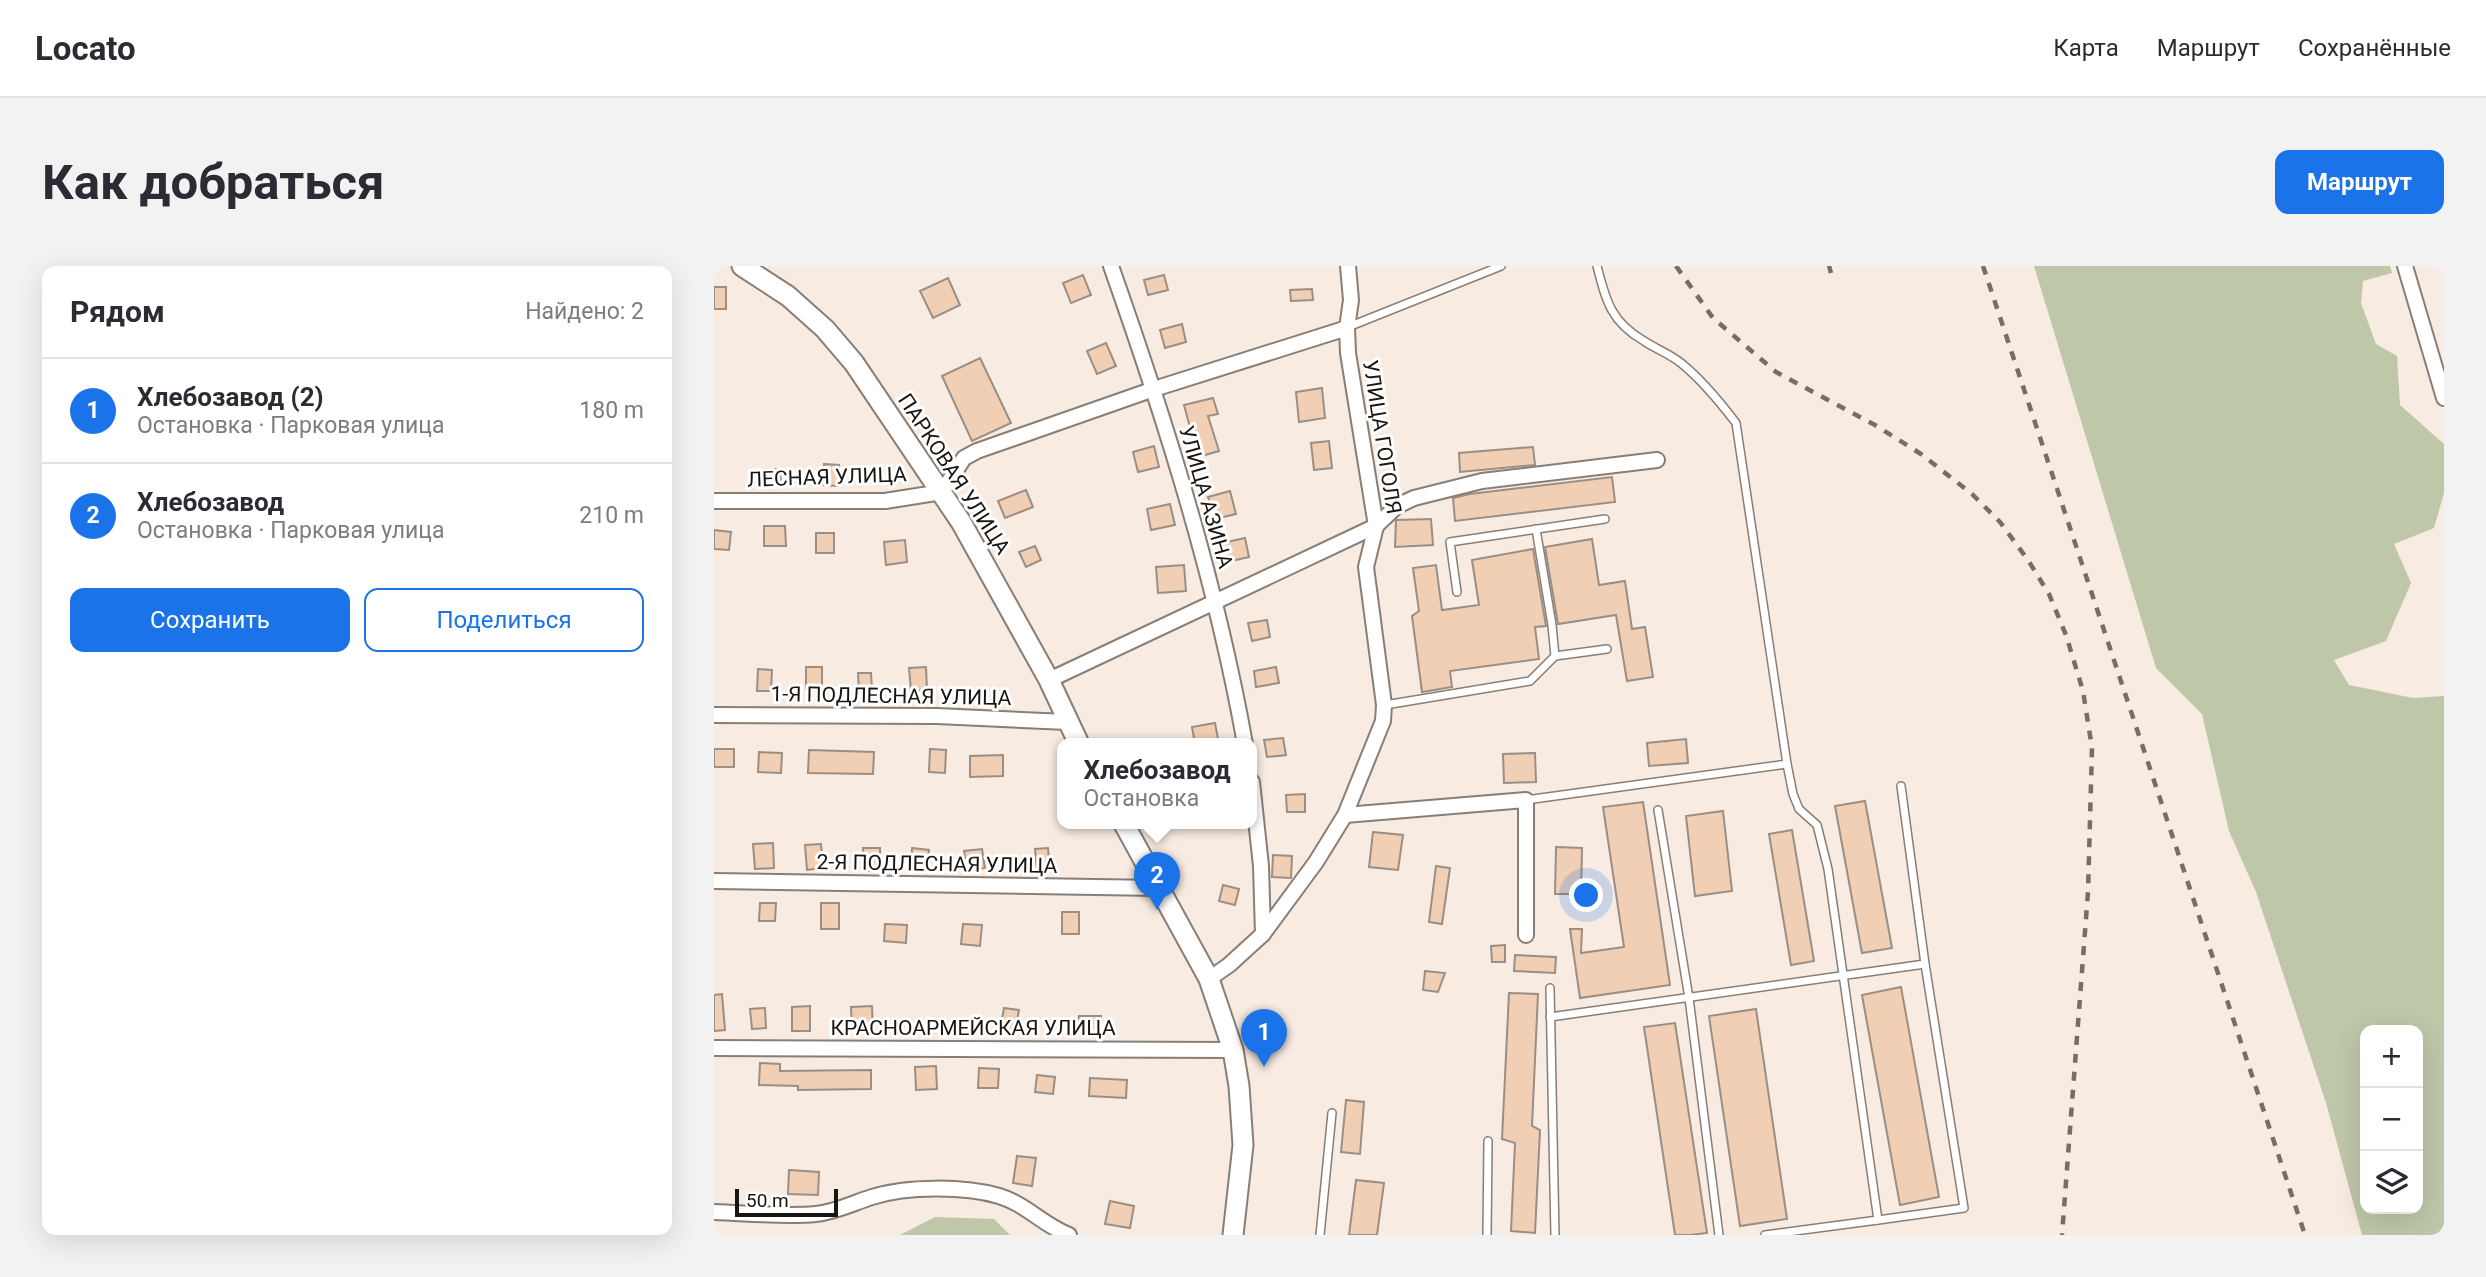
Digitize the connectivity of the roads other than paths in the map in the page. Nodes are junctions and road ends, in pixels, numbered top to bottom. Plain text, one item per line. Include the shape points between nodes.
1 (742, 266) edge
2 (1111, 266) edge
3 (1348, 266) edge
4 (1500, 266) edge
5 (1597, 266) edge
6 (2405, 266) edge
7 (1482, 270) edge
8 (1347, 328) junction
9 (1154, 389) junction
10 (2444, 398) edge
11 (1657, 460) dead end
12 (942, 492) junction
13 (714, 501) edge
14 (1605, 519) dead end
15 (1376, 526) junction
16 (1536, 529) junction
17 (1457, 592) dead end
18 (1214, 602) junction
19 (1607, 649) dead end
20 (1555, 656) junction
21 (1049, 680) junction
22 (1384, 705) junction
23 (714, 715) edge
24 (1067, 722) junction
25 (1076, 738) edge
26 (1244, 738) edge
27 (1787, 764) junction
28 (1901, 786) dead end
29 (1526, 800) junction
30 (1658, 810) dead end
31 (1345, 815) junction
32 (1127, 829) edge
33 (1257, 829) edge
34 (714, 881) edge
35 (1159, 888) junction
36 (1263, 934) junction
37 (1526, 935) dead end
38 (1925, 964) junction
39 (1843, 976) junction
40 (1209, 979) junction
41 (1550, 988) dead end
42 (1689, 998) junction
43 (1550, 1017) junction
44 (714, 1048) edge
45 (1233, 1050) junction
46 (1332, 1113) dead end
47 (1488, 1141) dead end
48 (714, 1212) edge
49 (1878, 1220) junction
50 (1069, 1235) edge
51 (1233, 1235) edge
52 (1320, 1235) edge
53 (1487, 1235) edge
54 (1556, 1235) edge
55 (1719, 1235) edge
56 (1765, 1235) edge

1 - 12 main road, ПАРКОВАЯ УЛИЦА via 788,296 825,329 854,363
2 - 9 street, УЛИЦА АЗИНА
3 - 8 street, УЛИЦА ГОГОЛЯ via 1351,300
4 - 7 lane
5 - 27 lane via 1606,302 1619,323 1680,362 1736,423
6 - 10 street
7 - 8 lane
8 - 9 street
8 - 15 street, УЛИЦА ГОГОЛЯ
9 - 12 street via 964,458
9 - 18 street, УЛИЦА АЗИНА
11 - 15 street via 1482,481 1414,498 1397,506
12 - 13 street, ЛЕСНАЯ УЛИЦА via 885,500
12 - 21 main road, ПАРКОВАЯ УЛИЦА
14 - 16 lane
15 - 18 street
15 - 22 street, УЛИЦА ГОГОЛЯ via 1366,566
16 - 17 lane via 1450,542
16 - 20 lane
18 - 21 street
18 - 26 street, УЛИЦА АЗИНА
19 - 20 lane
20 - 22 lane via 1530,681
21 - 24 main road, ПАРКОВАЯ УЛИЦА
22 - 31 street, УЛИЦА ГОГОЛЯ via 1383,721
23 - 24 street, 1-Я ПОДЛЕСНАЯ УЛИЦА
24 - 25 main road, ПАРКОВАЯ УЛИЦА
27 - 29 lane
27 - 39 lane via 1799,809 1817,825 1821,836
28 - 38 lane
29 - 31 street
29 - 37 street
30 - 42 lane
31 - 36 street, УЛИЦА ГОГОЛЯ
32 - 35 main road
33 - 36 street
34 - 35 street, 2-Я ПОДЛЕСНАЯ УЛИЦА
35 - 40 main road
36 - 40 street, УЛИЦА ГОГОЛЯ
38 - 39 lane
38 - 49 lane via 1964,1208
39 - 42 lane
39 - 49 lane
40 - 45 main road
41 - 43 lane
42 - 43 lane
42 - 55 lane
43 - 54 lane
44 - 45 street, КРАСНОАРМЕЙСКАЯ УЛИЦА
45 - 51 main road via 1243,1145
46 - 52 lane
47 - 53 lane
48 - 50 street via 816,1214 897,1191 964,1191 998,1195 1022,1205
49 - 56 lane

